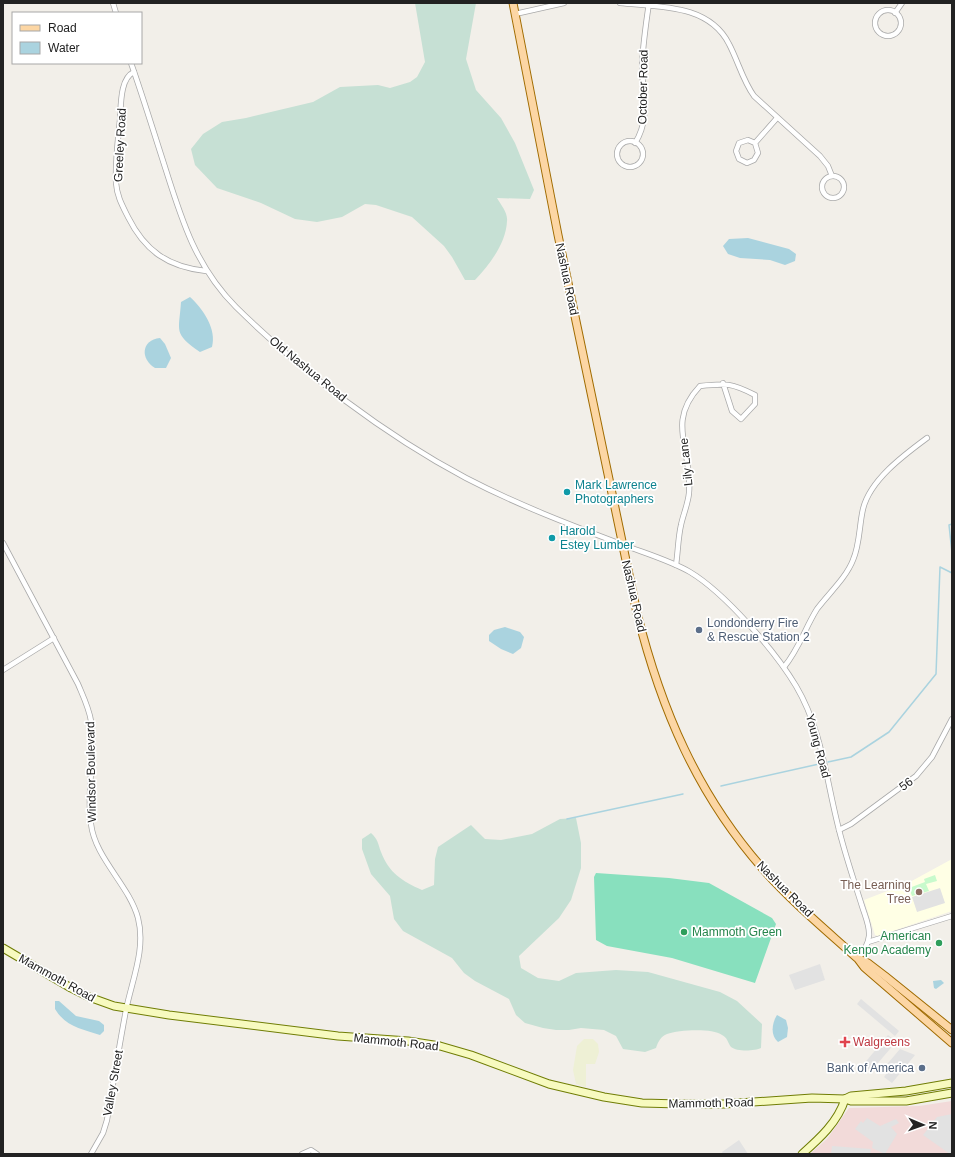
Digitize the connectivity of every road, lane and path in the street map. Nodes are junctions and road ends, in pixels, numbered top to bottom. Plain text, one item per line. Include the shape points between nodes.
1 (513, 3) edge
2 (564, 3) edge
3 (620, 3) edge
4 (902, 3) edge
5 (649, 5) edge
6 (896, 13) junction
7 (515, 14) junction
8 (131, 64) edge
9 (134, 72) junction
10 (777, 118) junction
11 (635, 143) junction
12 (755, 143) junction
13 (832, 176) junction
14 (206, 270) junction
15 (723, 384) junction
16 (927, 438) dead end
17 (3, 543) edge
18 (622, 545) junction
19 (676, 565) junction
20 (54, 638) junction
21 (784, 667) junction
22 (3, 670) edge
23 (952, 719) edge
24 (839, 830) junction
25 (952, 916) edge
26 (868, 942) junction
27 (3, 948) edge
28 (858, 959) junction
29 (127, 1008) junction
30 (952, 1030) edge
31 (952, 1043) edge
32 (952, 1083) edge
33 (952, 1093) edge
34 (845, 1099) junction
35 (91, 1154) edge
36 (302, 1154) edge
37 (317, 1154) edge
38 (802, 1154) edge

1 - 7 main road, Nashua Road
2 - 7 street
3 - 5 street
4 - 6 street
5 - 10 street via 692,12 712,23 727,41 750,91
5 - 11 street, October Road via 642,65 645,119
6 - 6 street via 901,21 898,31 890,36 882,35 876,27 877,17 886,11
7 - 18 main road, Nashua Road
8 - 9 street, Old Nashua Road
9 - 14 street, Old Nashua Road via 185,229
9 - 14 street, Greeley Road via 125,82 121,110 116,170 120,201 138,235 150,249 180,266
10 - 12 street
10 - 13 street via 820,156
11 - 11 street, October Road via 641,148 641,159 633,166 623,165 618,157 619,148 626,142
12 - 12 street via 748,140 740,143 736,151 739,159 747,162 754,160 758,153
13 - 13 street via 824,180 822,189 825,195 833,199 842,194 844,186 841,179
14 - 18 street, Old Nashua Road via 237,308 295,359 329,388 407,443 501,495
15 - 15 street, Lily Lane via 737,386 755,395 755,404 741,419 732,410
15 - 19 street, Lily Lane via 700,386 689,398 681,422 689,492
16 - 21 street via 911,449 870,491 863,509 857,547 851,565 817,610 794,654
17 - 20 street, Windsor Boulevard
18 - 19 street, Young Road
18 - 28 main road, Nashua Road via 655,680 674,728 707,792 742,845 762,869
19 - 21 street, Young Road via 718,593
20 - 22 street
20 - 29 street, Windsor Boulevard via 79,686 90,716 91,826 99,848 135,908 140,928 141,939 136,970
21 - 24 street, Young Road via 802,696 812,720
23 - 24 street, 56 via 932,756 916,776
24 - 26 street, Young Road via 868,924
25 - 26 street
26 - 28 street
27 - 29 main road, Mammoth Road via 89,997
28 - 30 main road, Nashua Road via 868,963
28 - 31 main road, Nashua Road
29 - 34 main road, Mammoth Road via 338,1036 440,1046 561,1087 642,1103 724,1104 812,1098
29 - 35 street, Valley Street via 107,1120
32 - 34 main road, Mammoth Road via 906,1091 851,1096
33 - 34 main road, Mammoth Road via 906,1101 851,1102
34 - 38 main road via 833,1122
36 - 37 street via 311,1150

